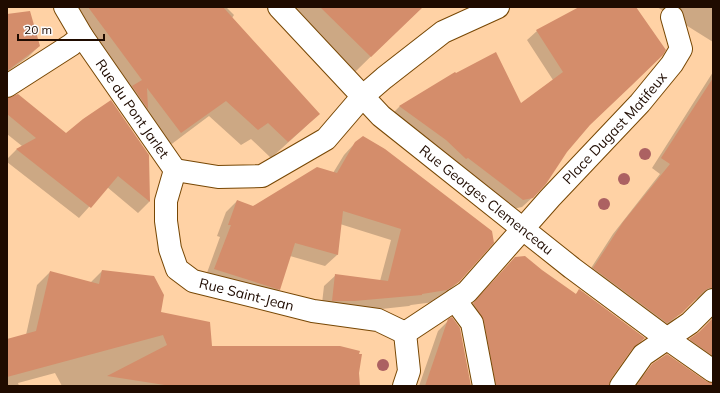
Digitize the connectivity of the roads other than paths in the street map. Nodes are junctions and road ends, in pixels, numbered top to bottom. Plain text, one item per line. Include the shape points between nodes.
1 (65, 7) edge
2 (279, 7) edge
3 (498, 7) edge
4 (672, 10) edge
5 (82, 36) junction
6 (7, 86) edge
7 (362, 97) junction
8 (175, 170) junction
9 (524, 228) junction
10 (455, 300) junction
11 (713, 300) edge
12 (405, 332) junction
13 (666, 338) junction
14 (713, 371) edge
15 (482, 376) edge
16 (404, 386) edge
17 (621, 386) edge

1 - 5 street, Rue du Pont Jarlet
2 - 7 street, Rue Georges Clemenceau
3 - 7 street via 443,32
4 - 9 street, Place Dugast Matifeux via 681,49 672,64 640,103
5 - 6 street
5 - 8 street, Rue du Pont Jarlet
7 - 8 street via 326,139 262,176 218,177
7 - 9 street, Rue Georges Clemenceau via 380,116
8 - 12 street, Rue Saint-Jean via 166,201 170,249 177,269 193,281 312,311 378,320
9 - 10 street via 467,292
9 - 13 street, Rue Georges Clemenceau via 572,268
10 - 12 street
10 - 15 street via 472,323
11 - 13 street via 690,323
12 - 16 street via 409,371
13 - 14 street, Rue Georges Clemenceau
13 - 17 street via 643,355

